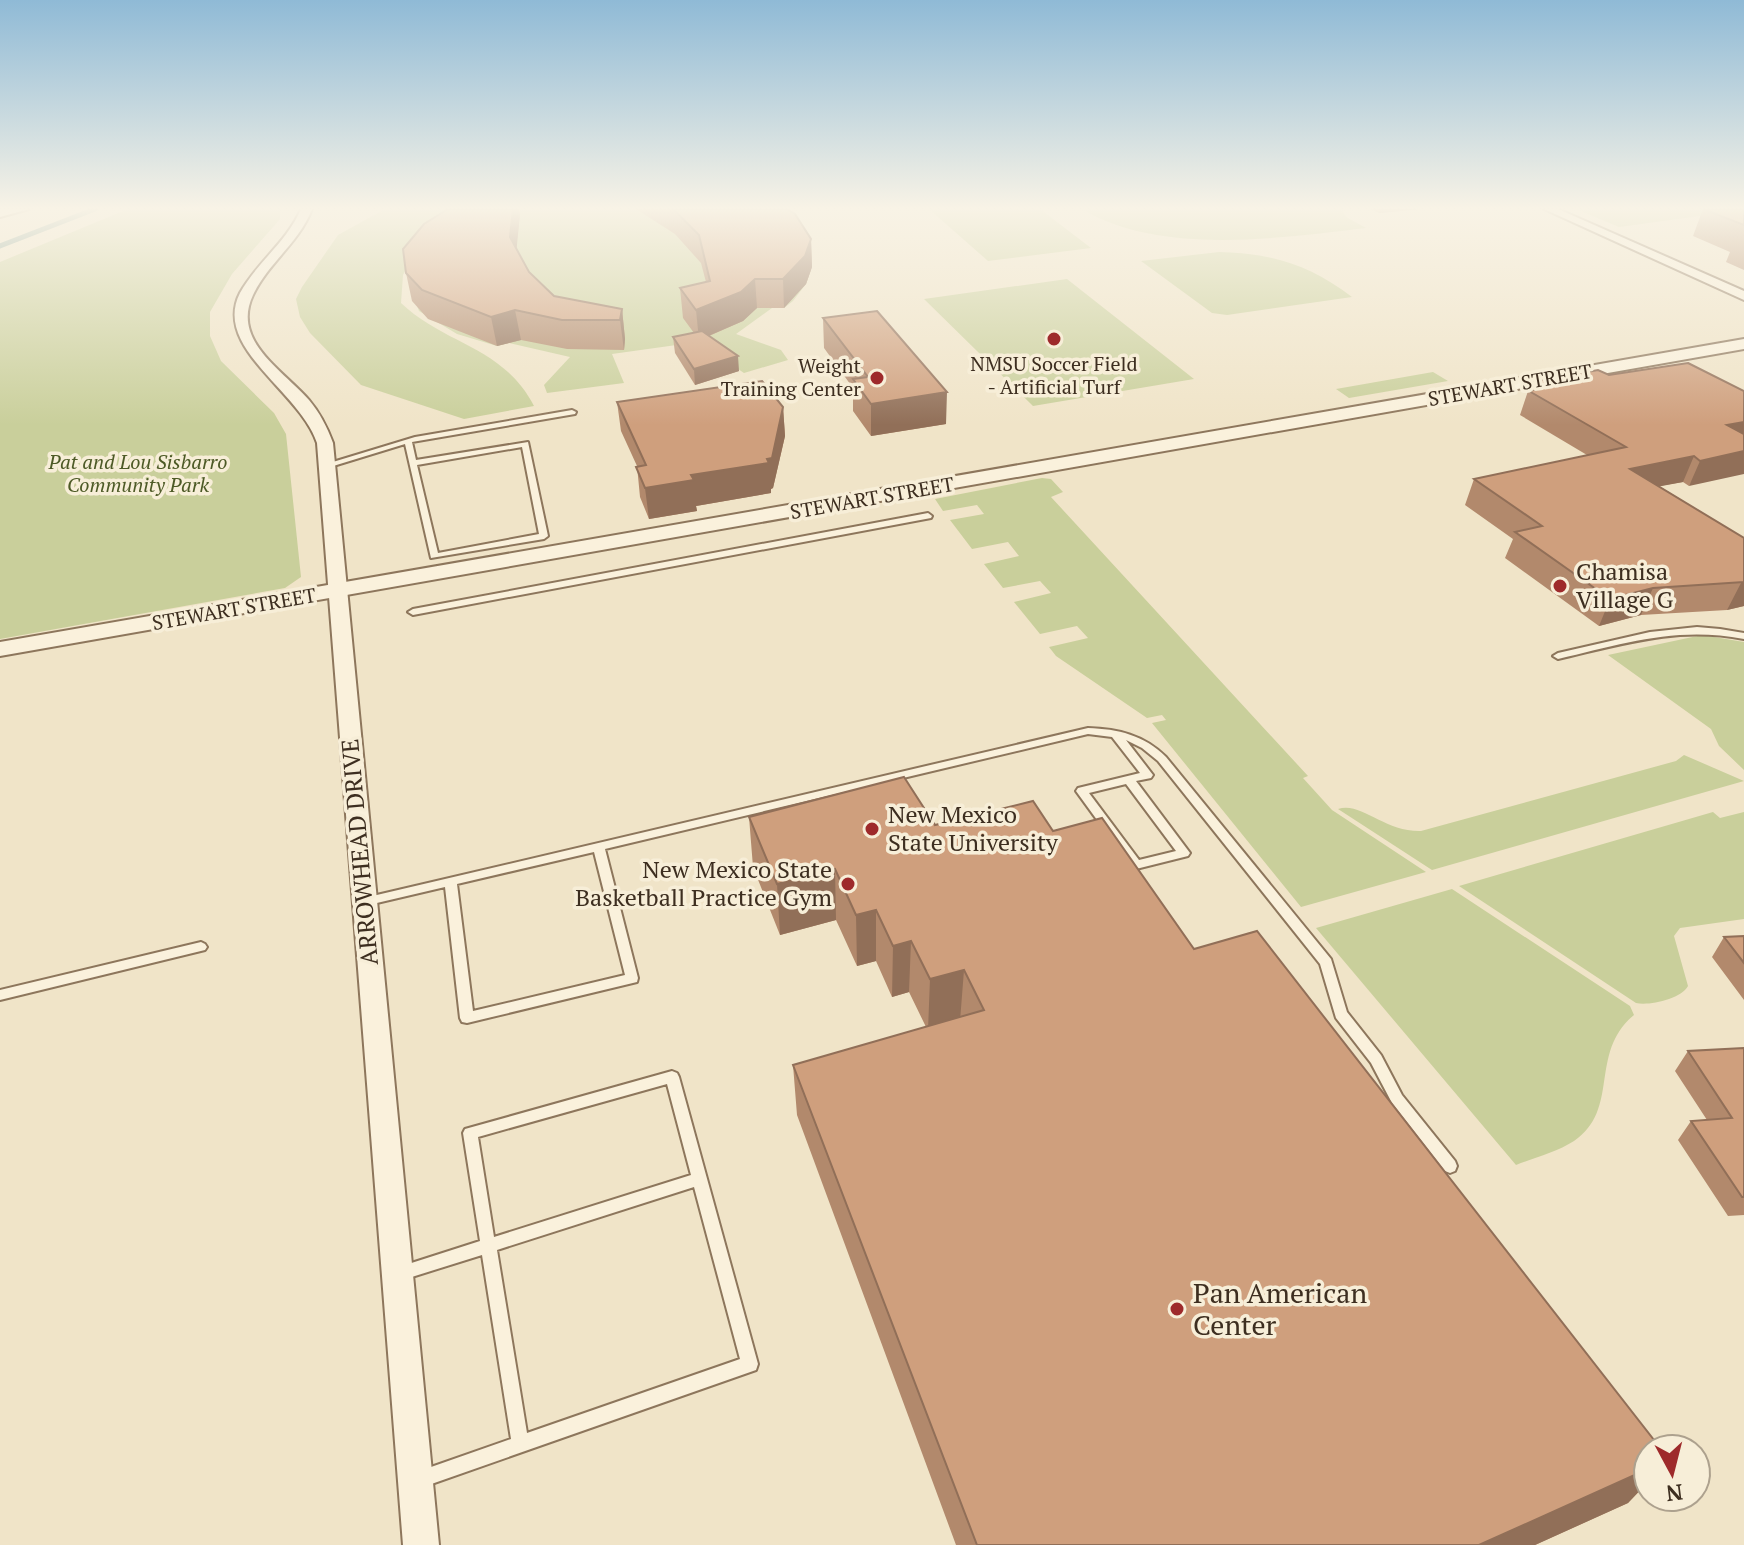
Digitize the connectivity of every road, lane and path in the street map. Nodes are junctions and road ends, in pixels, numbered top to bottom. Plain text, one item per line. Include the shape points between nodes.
1 (256, 281) edge
2 (1711, 281) edge
3 (1744, 296) edge
4 (1744, 344) edge
5 (572, 412) dead end
6 (408, 441) junction
7 (413, 463) junction
8 (327, 465) junction
9 (928, 516) dead end
10 (338, 592) junction
11 (413, 612) dead end
12 (1744, 636) edge
13 (0, 649) edge
14 (1558, 656) dead end
15 (1115, 733) junction
16 (1129, 780) junction
17 (599, 847) junction
18 (451, 883) junction
19 (364, 903) junction
20 (201, 947) dead end
21 (0, 995) edge
22 (1450, 1166) dead end
23 (699, 1179) junction
24 (488, 1245) junction
25 (397, 1274) junction
26 (520, 1443) junction
27 (415, 1480) junction
28 (421, 1545) edge

1 - 8 street, ARROWHEAD DRIVE via 247,293 241,322 245,340 316,418
2 - 3 street
4 - 10 street, STEWART STREET
5 - 6 lane
6 - 7 lane
6 - 8 lane
7 - 7 lane via 434,556 544,536 525,444
8 - 10 street, ARROWHEAD DRIVE
9 - 11 lane
10 - 13 street, STEWART STREET
10 - 19 street, ARROWHEAD DRIVE
12 - 14 lane via 1718,629 1659,632
15 - 16 lane via 1147,775
15 - 17 lane via 1088,731
15 - 22 lane via 1143,742 1162,759 1326,962 1341,1014 1376,1059 1397,1099
16 - 16 lane via 1082,791 1136,865 1184,853
17 - 18 lane
17 - 18 lane via 632,978 467,1018
18 - 19 lane
19 - 25 street, ARROWHEAD DRIVE
20 - 21 lane
23 - 24 lane
23 - 24 lane via 672,1077 470,1133
23 - 26 lane via 750,1364
24 - 25 lane
24 - 26 lane
25 - 27 street, ARROWHEAD DRIVE
26 - 27 lane
27 - 28 street, ARROWHEAD DRIVE

